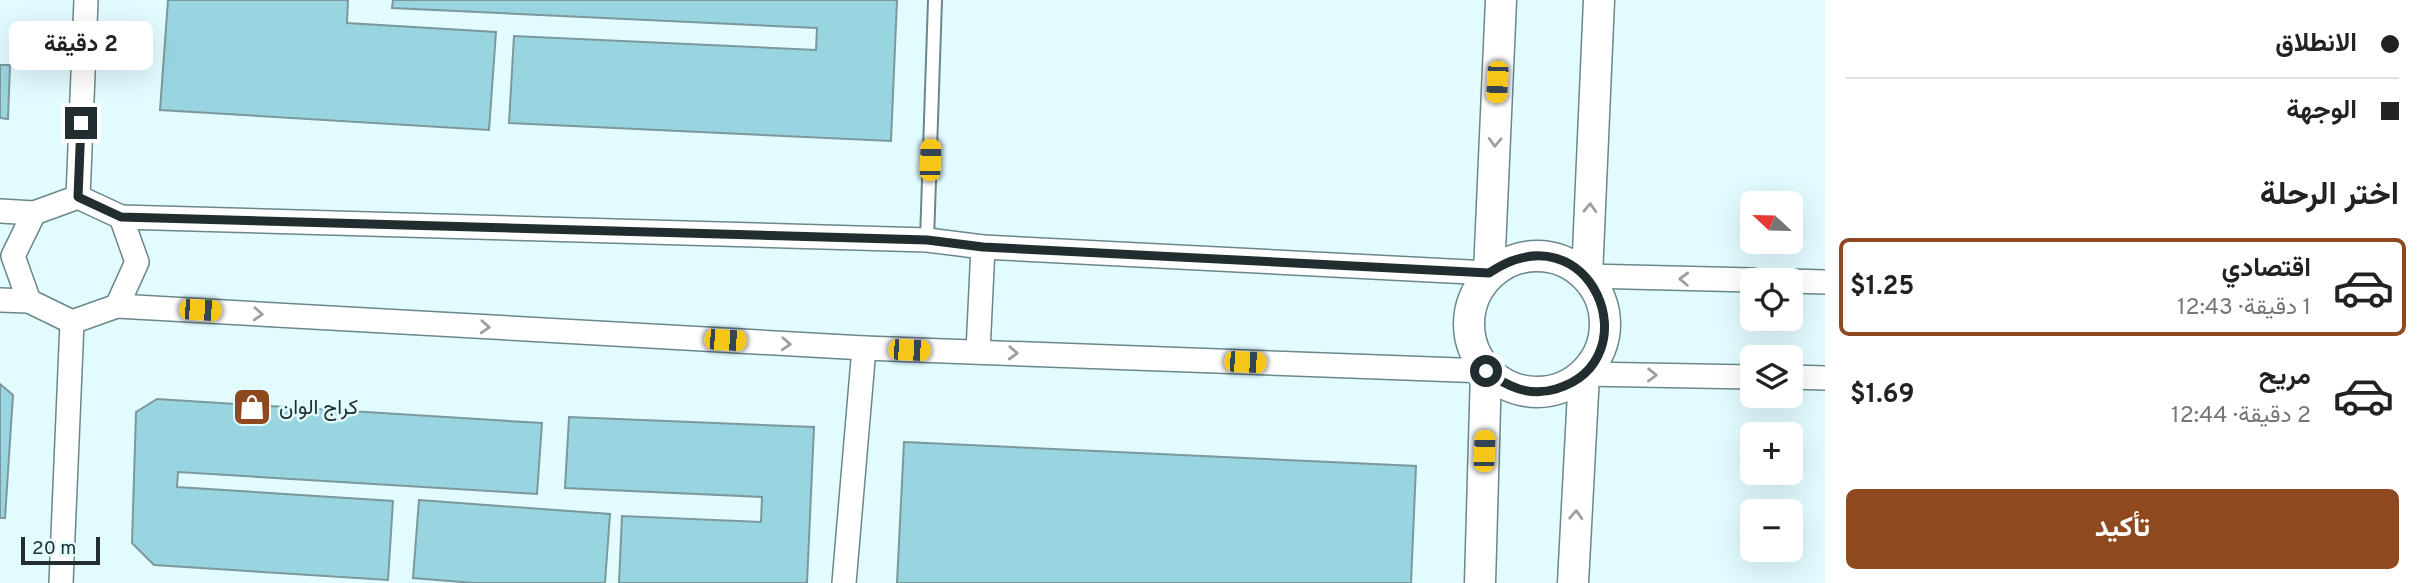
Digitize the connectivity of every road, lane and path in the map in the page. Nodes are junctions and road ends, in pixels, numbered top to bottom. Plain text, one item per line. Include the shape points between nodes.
1 (86, 0) edge
2 (935, 0) edge
3 (1501, 0) edge
4 (1599, 0) edge
5 (78, 197) junction
6 (0, 211) edge
7 (34, 213) junction
8 (121, 217) junction
9 (927, 240) junction
10 (983, 247) junction
11 (1489, 273) junction
12 (1587, 276) junction
13 (1740, 281) edge
14 (1803, 282) edge
15 (1825, 282) edge
16 (0, 300) edge
17 (29, 301) junction
18 (117, 306) junction
19 (72, 322) junction
20 (864, 348) junction
21 (978, 352) junction
22 (1486, 371) junction
23 (1584, 374) junction
24 (1740, 377) edge
25 (1803, 377) edge
26 (1825, 378) edge
27 (61, 583) edge
28 (844, 583) edge
29 (1480, 583) edge
30 (1573, 583) edge

1 - 5 street
2 - 9 lane
3 -> 11 street
12 -> 4 street
5 - 7 street
5 - 8 street
6 - 7 street
7 - 17 street via 13,256
8 - 9 street
8 - 18 street via 137,262
9 - 10 street
10 - 11 street
10 - 21 street
11 - 12 street via 1528,255 1570,263
11 - 22 street via 1476,290 1468,333
13 -> 12 street
12 - 23 street via 1605,315 1601,346
14 - 15 street
16 - 17 street
17 - 19 street
18 - 19 street
18 -> 20 street
19 - 27 street
20 - 21 street
20 - 28 street
21 -> 22 street
22 - 23 street via 1503,384 1535,392 1566,386
22 - 29 street
23 -> 24 street
30 -> 23 street
25 - 26 street

